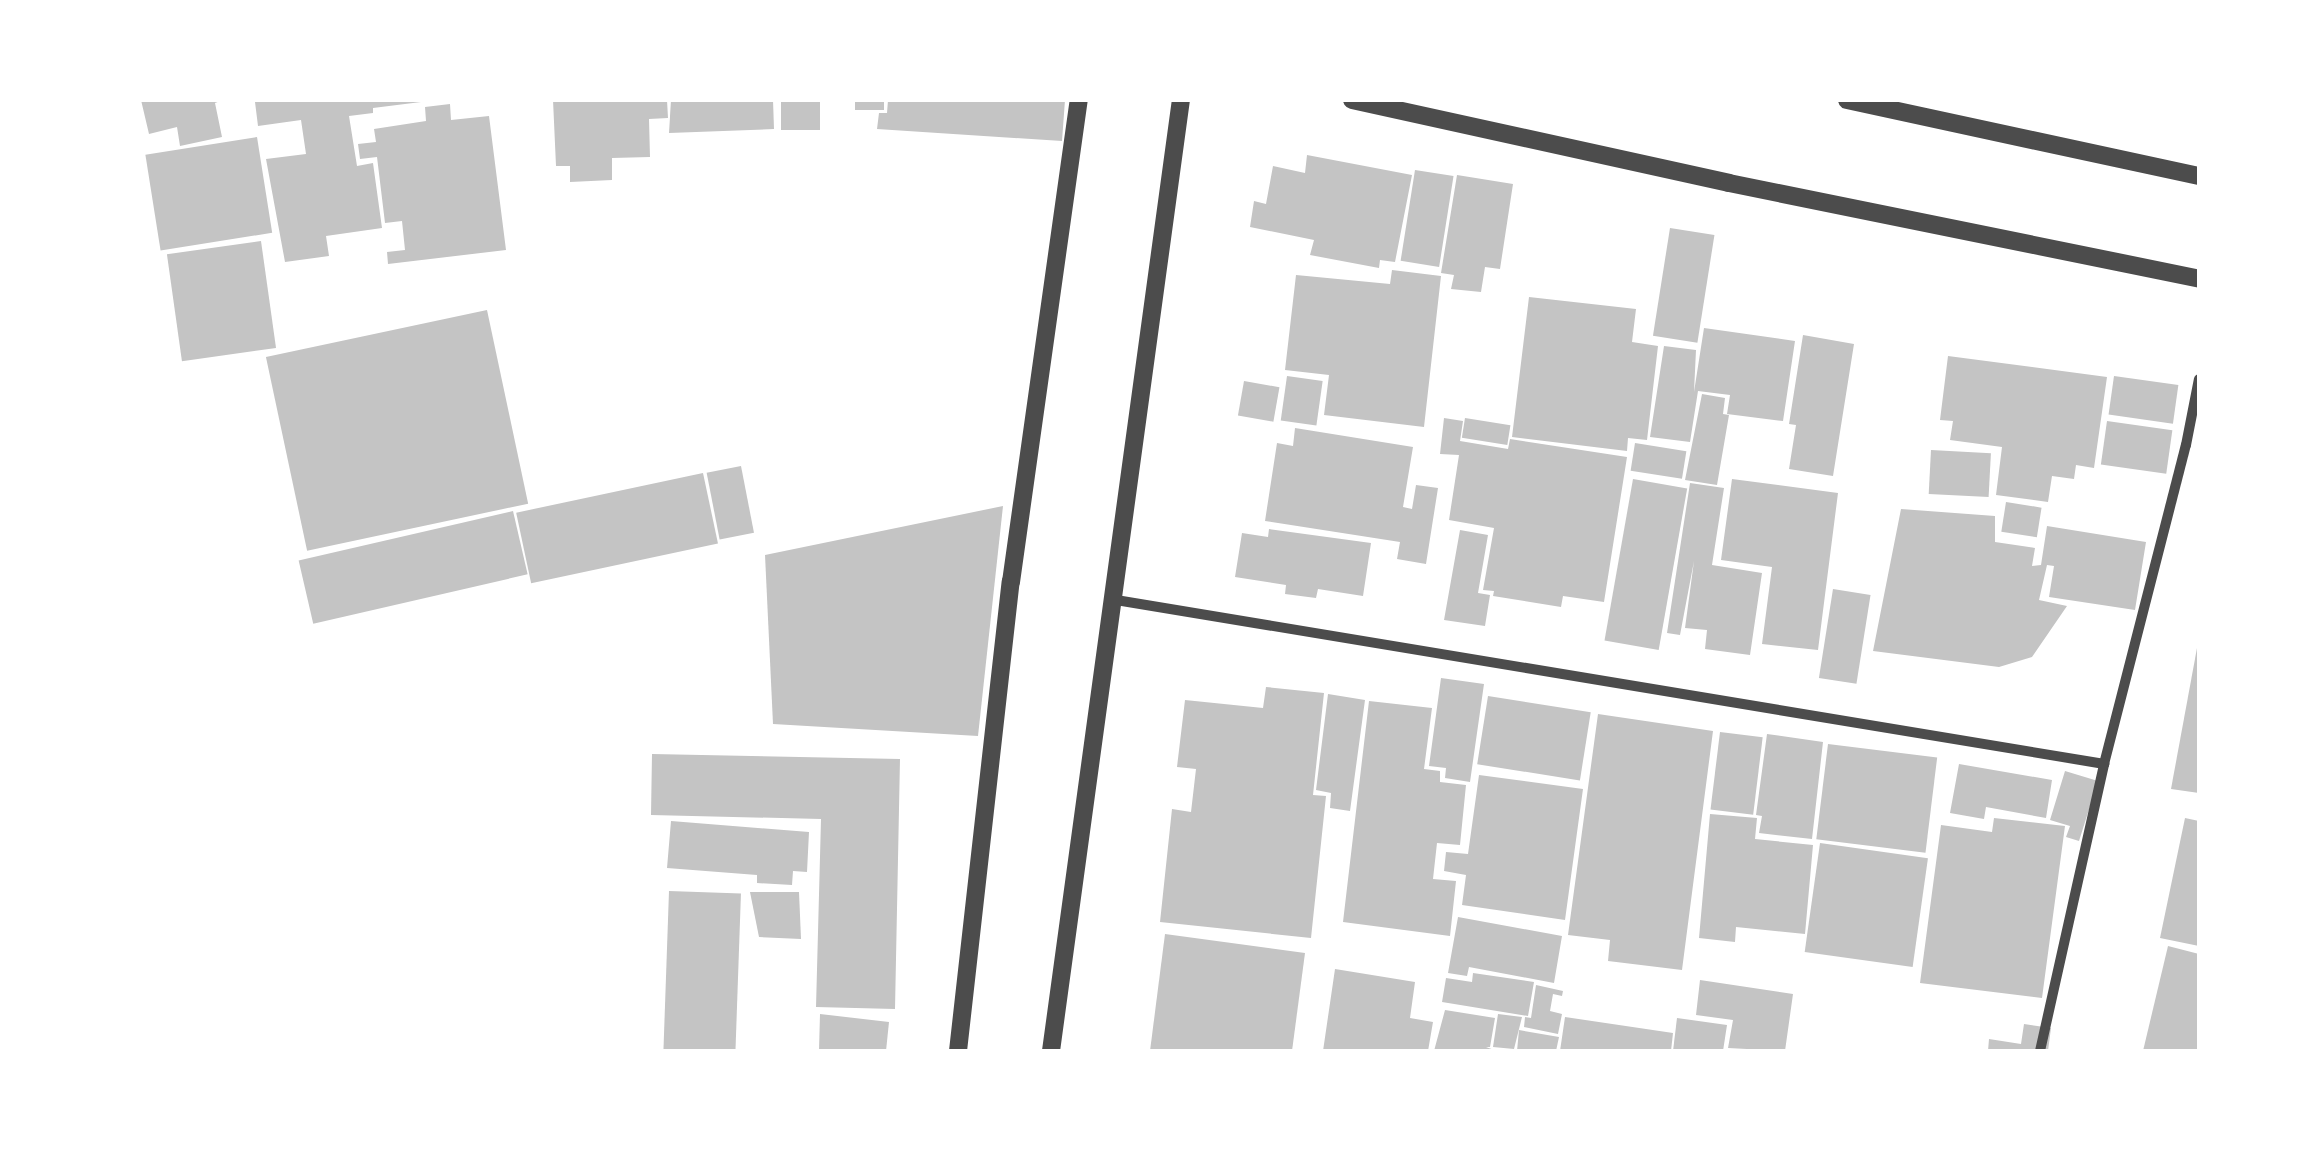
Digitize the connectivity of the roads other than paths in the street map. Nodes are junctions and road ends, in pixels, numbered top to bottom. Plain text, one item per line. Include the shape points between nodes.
1 (1079, 100) edge
2 (1180, 100) edge
3 (1352, 100) edge
4 (1848, 100) edge
5 (2199, 176) edge
6 (2199, 278) edge
7 (2199, 379) edge
8 (2186, 445) junction
9 (2199, 449) edge
10 (1110, 599) junction
11 (2104, 764) junction
12 (958, 1051) edge
13 (1051, 1051) edge
14 (2040, 1051) edge

1 - 12 street via 1011,582
2 - 10 street
3 - 6 street
4 - 5 street
7 - 8 street
8 - 9 street
8 - 11 street
10 - 11 street
10 - 13 street
11 - 14 street

